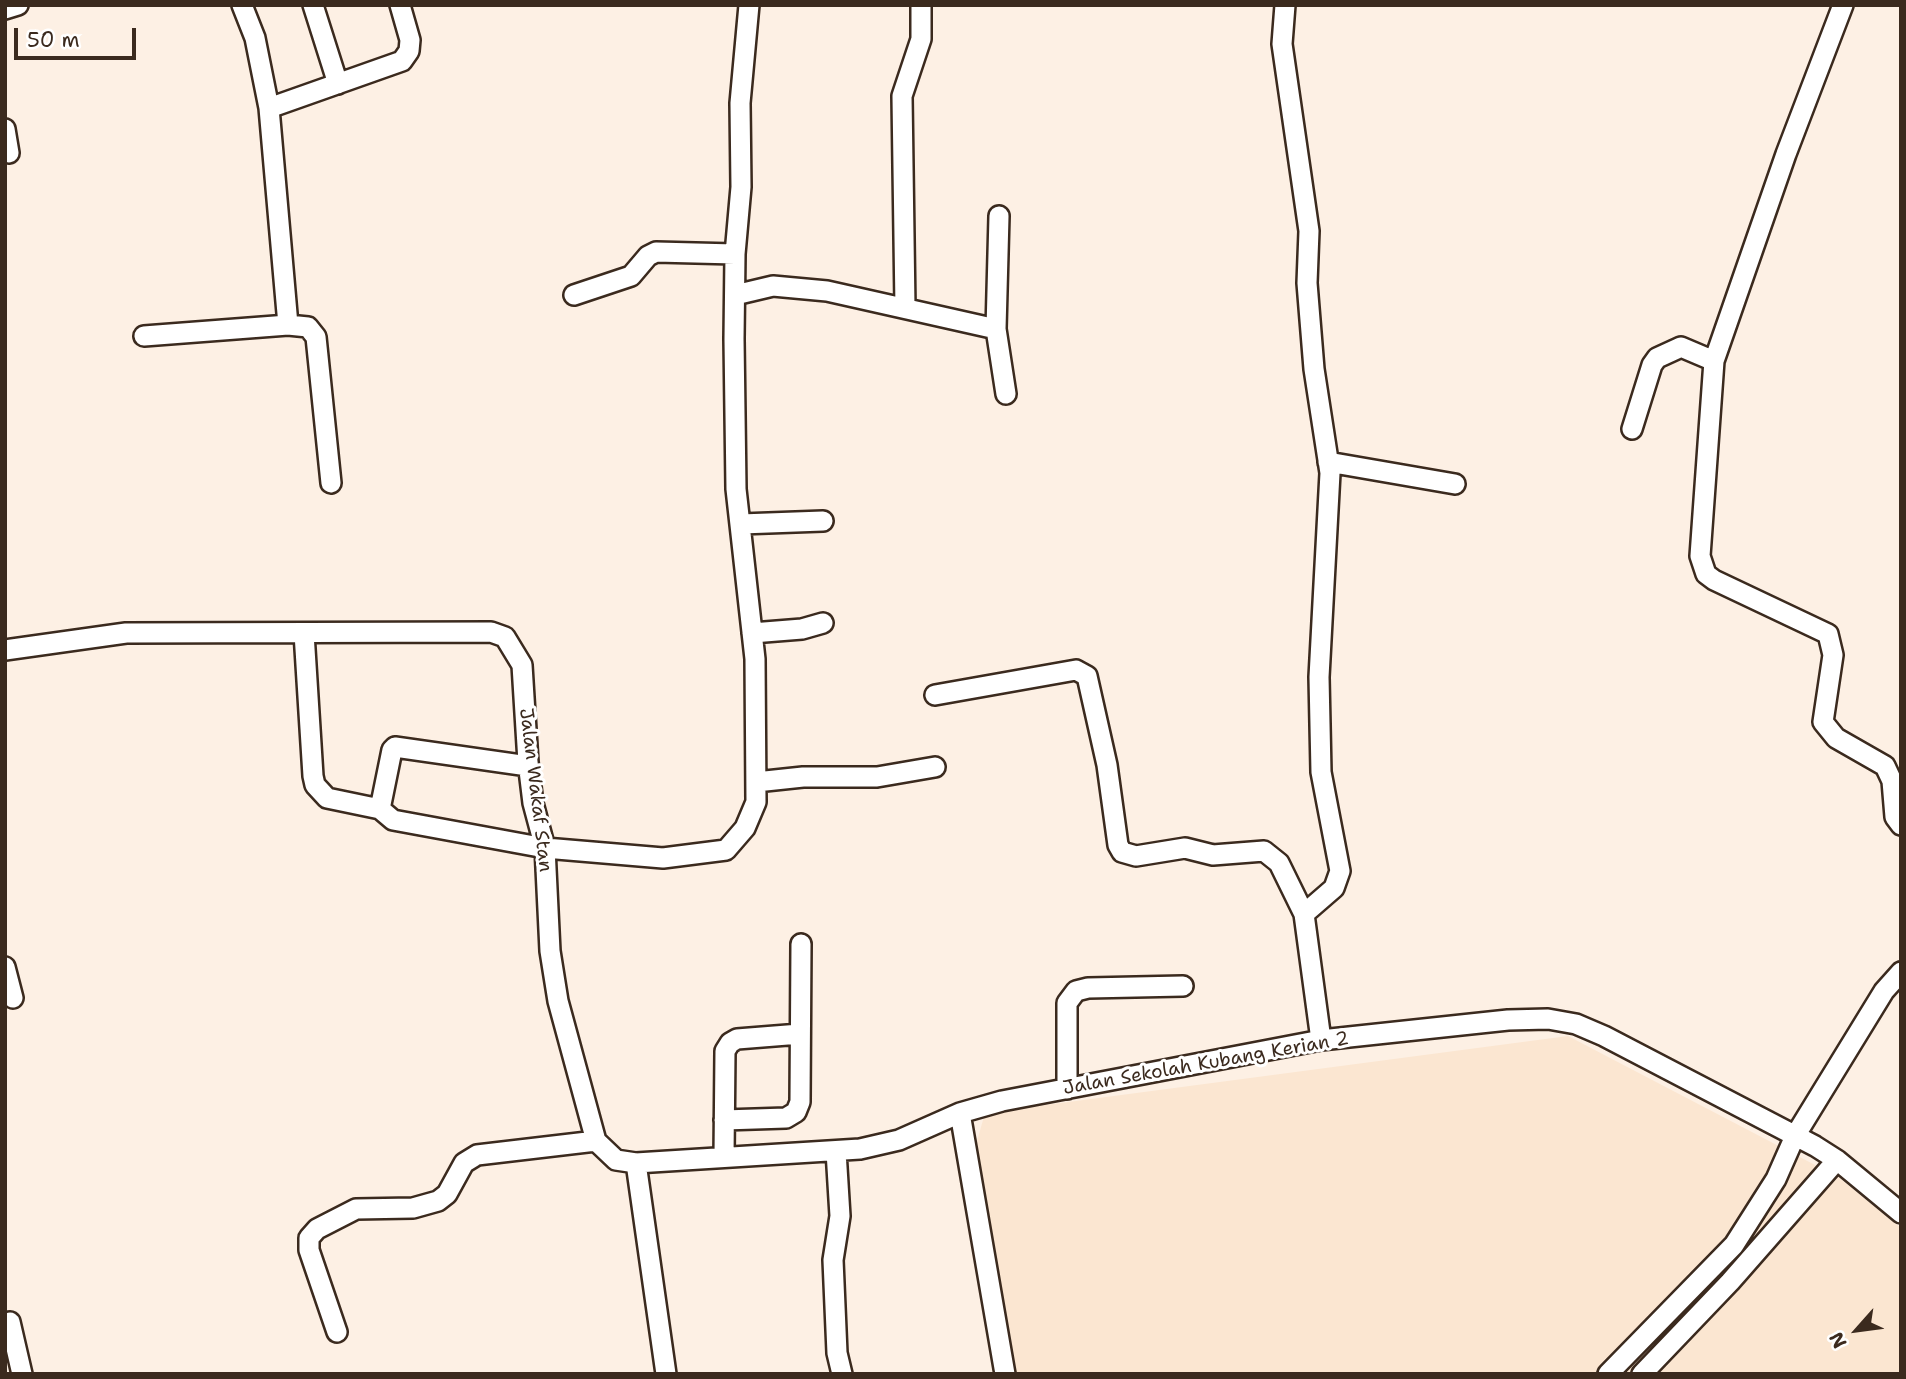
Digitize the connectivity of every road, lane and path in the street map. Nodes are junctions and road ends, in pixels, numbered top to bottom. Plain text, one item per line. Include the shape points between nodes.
1 (18, 5) edge
2 (242, 5) edge
3 (313, 5) edge
4 (400, 5) edge
5 (749, 5) edge
6 (921, 5) edge
7 (1286, 5) edge
8 (1843, 5) edge
9 (5, 9) edge
10 (338, 84) junction
11 (269, 108) junction
12 (5, 129) edge
13 (9, 153) dead end
14 (999, 216) dead end
15 (735, 254) junction
16 (574, 295) dead end
17 (734, 295) junction
18 (905, 307) junction
19 (288, 325) junction
20 (996, 329) junction
21 (144, 336) dead end
22 (1714, 361) junction
23 (1006, 394) dead end
24 (1632, 429) dead end
25 (1328, 462) junction
26 (331, 483) dead end
27 (1455, 484) dead end
28 (823, 521) dead end
29 (741, 524) junction
30 (823, 623) dead end
31 (304, 633) junction
32 (752, 633) junction
33 (5, 650) edge
34 (935, 695) dead end
35 (528, 766) junction
36 (935, 766) dead end
37 (756, 782) junction
38 (380, 809) junction
39 (1901, 825) edge
40 (545, 848) junction
41 (1304, 914) junction
42 (801, 944) dead end
43 (5, 967) edge
44 (1901, 972) edge
45 (1182, 986) dead end
46 (13, 998) dead end
47 (800, 1034) junction
48 (1321, 1040) junction
49 (1067, 1089) junction
50 (960, 1113) junction
51 (724, 1120) junction
52 (1794, 1136) junction
53 (596, 1141) junction
54 (836, 1151) junction
55 (724, 1157) junction
56 (1837, 1160) junction
57 (636, 1163) junction
58 (1901, 1213) edge
59 (10, 1322) dead end
60 (337, 1332) dead end
61 (22, 1374) edge
62 (666, 1374) edge
63 (842, 1374) edge
64 (1005, 1374) edge
65 (1608, 1374) edge
66 (1642, 1374) edge

1 - 9 street
2 - 11 street via 255,38
3 - 10 street
4 - 10 street via 410,40 402,61
5 - 15 street
6 - 18 street via 921,38 902,96
7 - 25 street via 1282,44 1309,231 1307,283 1314,369
8 - 22 street
10 - 11 street
11 - 19 street
12 - 13 street
14 - 20 street
15 - 16 street via 656,252 631,276
15 - 17 street
17 - 18 street via 773,286 827,291
17 - 29 street via 736,489
18 - 20 street
19 - 21 street
19 - 26 street via 308,327 316,337
20 - 23 street
22 - 24 street via 1681,347 1657,358
22 - 39 street via 1702,566 1714,580 1828,634 1833,655 1823,722 1836,738 1885,766 1892,781 1895,817
25 - 27 street
25 - 41 street via 1319,677 1321,772 1340,871 1334,888
28 - 29 street
29 - 32 street
30 - 32 street
31 - 33 street, Jalan Wakaf Stan via 126,633
31 - 35 street, Jalan Wakaf Stan via 491,632 505,637 522,665
31 - 38 street via 315,785 327,798
32 - 37 street
34 - 41 street via 1076,670 1087,676 1122,852 1136,856 1185,848 1221,855 1264,851 1279,863
35 - 38 street via 396,747 391,750
35 - 40 street, Jalan Wakaf Stan
36 - 37 street via 877,777
37 - 40 street via 756,802 745,828 726,850 663,858
38 - 40 street via 393,820
40 - 53 street, Jalan Wakaf Stan via 550,951 558,1001
41 - 48 street
42 - 47 street
43 - 46 street
44 - 52 street via 1884,991
45 - 49 street via 1076,991 1067,1003
47 - 51 street via 730,1043 725,1051
47 - 51 street via 796,1112 786,1118
48 - 49 street, Jalan Sekolah Kubang Kerian 2
48 - 52 street, Jalan Sekolah Kubang Kerian 2 via 1508,1020 1576,1024
49 - 50 street, Jalan Sekolah Kubang Kerian 2
50 - 54 street, Jalan Sekolah Kubang Kerian 2 via 899,1140
50 - 64 street
51 - 55 street
52 - 56 street, Jalan Sekolah Kubang Kerian 2
52 - 65 street via 1776,1179 1734,1245
53 - 57 street via 616,1160
53 - 60 street via 477,1156 464,1163 438,1201 413,1208 356,1209 317,1229 309,1250
54 - 55 street, Jalan Sekolah Kubang Kerian 2
54 - 63 street via 840,1216 833,1260
55 - 57 street, Jalan Sekolah Kubang Kerian 2
56 - 58 street, Jalan Sekolah Kubang Kerian 2
56 - 66 street
57 - 62 street
59 - 61 street

